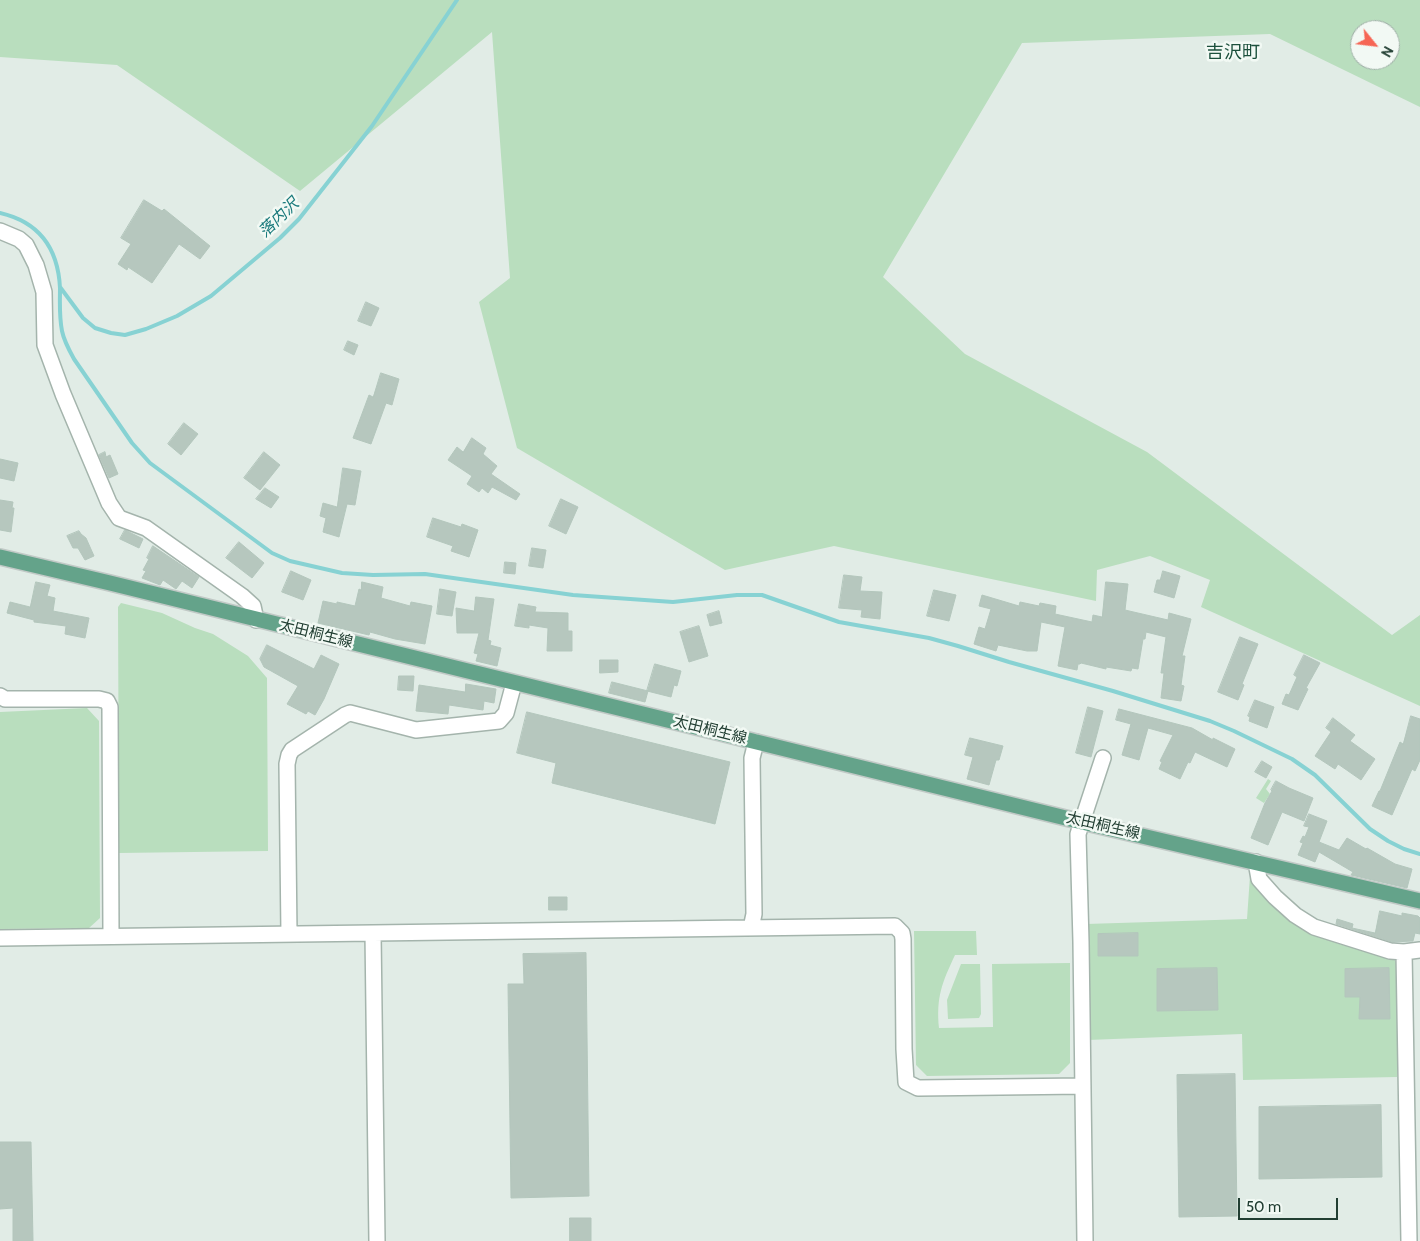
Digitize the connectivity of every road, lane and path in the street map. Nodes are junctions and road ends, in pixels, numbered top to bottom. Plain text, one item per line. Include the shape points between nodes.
1 (0, 231) edge
2 (0, 558) edge
3 (256, 620) junction
4 (514, 683) junction
5 (0, 696) edge
6 (756, 742) junction
7 (1103, 758) dead end
8 (1082, 822) junction
9 (1256, 862) junction
10 (1420, 901) edge
11 (751, 928) junction
12 (374, 933) junction
13 (289, 934) junction
14 (111, 936) junction
15 (0, 938) edge
16 (1420, 950) edge
17 (1404, 952) junction
18 (1413, 1070) edge
19 (1083, 1086) junction
20 (377, 1241) edge
21 (1085, 1241) edge
22 (1408, 1241) edge

1 - 3 street via 26,245 36,265 44,292 45,345 104,492 119,518 146,528 242,596 253,606
2 - 3 main road, 太田桐生線
3 - 4 main road, 太田桐生線
4 - 6 main road, 太田桐生線
4 - 13 street via 506,713 499,721 416,730 350,713 292,750 287,764
5 - 14 street via 5,699 99,699 110,707
6 - 8 main road, 太田桐生線
6 - 11 street via 752,758 754,914
7 - 8 street
8 - 9 main road, 太田桐生線
8 - 19 street via 1078,834
9 - 10 main road, 太田桐生線
9 - 17 street via 1259,879 1264,885 1314,927 1390,951
11 - 12 street
11 - 19 street via 895,926 899,929 903,938 905,1078 909,1085 918,1088
12 - 13 street
12 - 20 street
13 - 14 street
14 - 15 street
16 - 17 street
17 - 18 street
18 - 22 street
19 - 21 street

